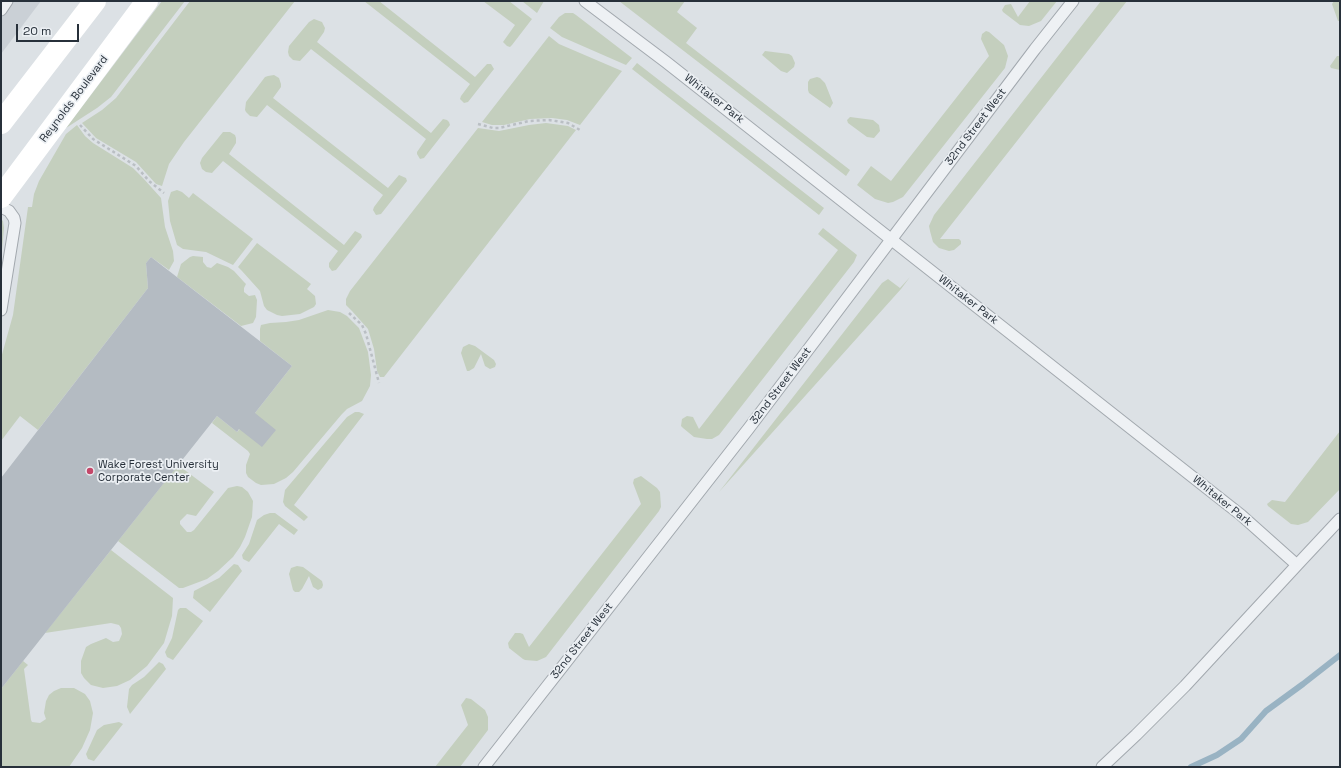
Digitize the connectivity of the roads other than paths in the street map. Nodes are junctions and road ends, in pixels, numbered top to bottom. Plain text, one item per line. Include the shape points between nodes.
1 (8, 1) edge
2 (95, 1) edge
3 (147, 1) edge
4 (586, 1) edge
5 (1073, 1) edge
6 (1, 10) edge
7 (1, 123) edge
8 (1, 197) edge
9 (1, 207) edge
10 (891, 239) junction
11 (1, 310) edge
12 (1340, 519) edge
13 (1297, 565) junction
14 (484, 767) edge
15 (1102, 767) edge

1 - 6 lane
2 - 7 main road
3 - 8 main road, Reynolds Boulevard
4 - 10 lane, Whitaker Park
5 - 10 lane, 32nd Street West
9 - 11 lane via 9,211 15,223
10 - 13 lane, Whitaker Park via 1235,510
10 - 14 lane, 32nd Street West via 749,428
12 - 13 lane
13 - 15 lane via 1185,686

